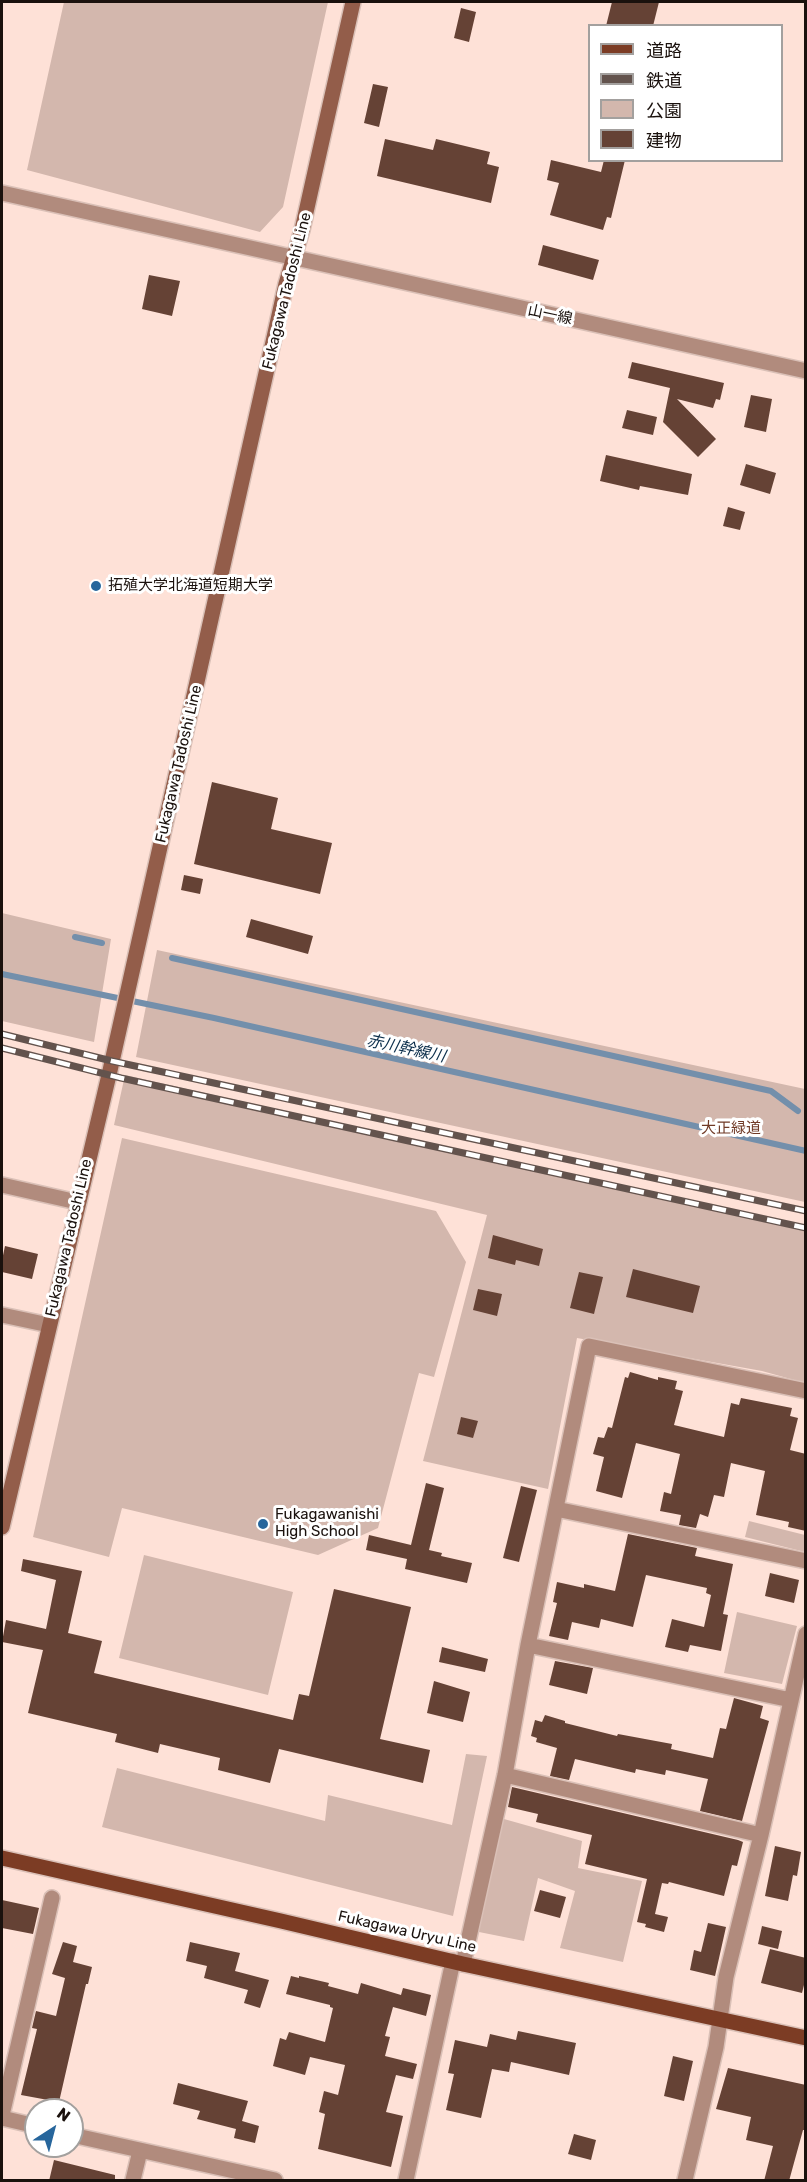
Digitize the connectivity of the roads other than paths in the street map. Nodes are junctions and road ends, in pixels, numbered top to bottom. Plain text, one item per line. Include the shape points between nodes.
1 (353, 2) edge
2 (2, 193) edge
3 (295, 258) junction
4 (806, 371) edge
5 (2, 1185) edge
6 (77, 1202) junction
7 (2, 1315) edge
8 (49, 1325) junction
9 (806, 1391) edge
10 (556, 1509) junction
11 (2, 1527) edge
12 (806, 1561) edge
13 (806, 1634) edge
14 (528, 1646) junction
15 (791, 1700) junction
16 (505, 1775) junction
17 (761, 1835) junction
18 (2, 1858) edge
19 (52, 1898) dead end
20 (458, 1962) junction
21 (721, 2020) junction
22 (806, 2038) edge
23 (2, 2116) edge
24 (24, 2122) edge
25 (84, 2138) edge
26 (140, 2151) junction
27 (133, 2181) edge
28 (275, 2181) edge
29 (406, 2181) edge
30 (685, 2181) edge

1 - 3 main road, Fukagawa Tadoshi Line
2 - 3 street, 山一線
3 - 4 street, 山一線
3 - 6 main road, Fukagawa Tadoshi Line
5 - 6 street
6 - 8 main road, Fukagawa Tadoshi Line
7 - 8 street
8 - 11 main road, Fukagawa Tadoshi Line
9 - 10 street via 589,1346
10 - 12 street
10 - 14 street
13 - 15 street
14 - 15 street
14 - 16 street
15 - 17 street
16 - 17 street
16 - 20 street
17 - 21 street via 726,1977
18 - 20 main road, Fukagawa Uryu Line
19 - 23 street
20 - 21 main road, Fukagawa Uryu Line
20 - 29 street
21 - 22 main road, Fukagawa Uryu Line
21 - 30 street
23 - 24 street
25 - 26 street
26 - 27 street
26 - 28 street

